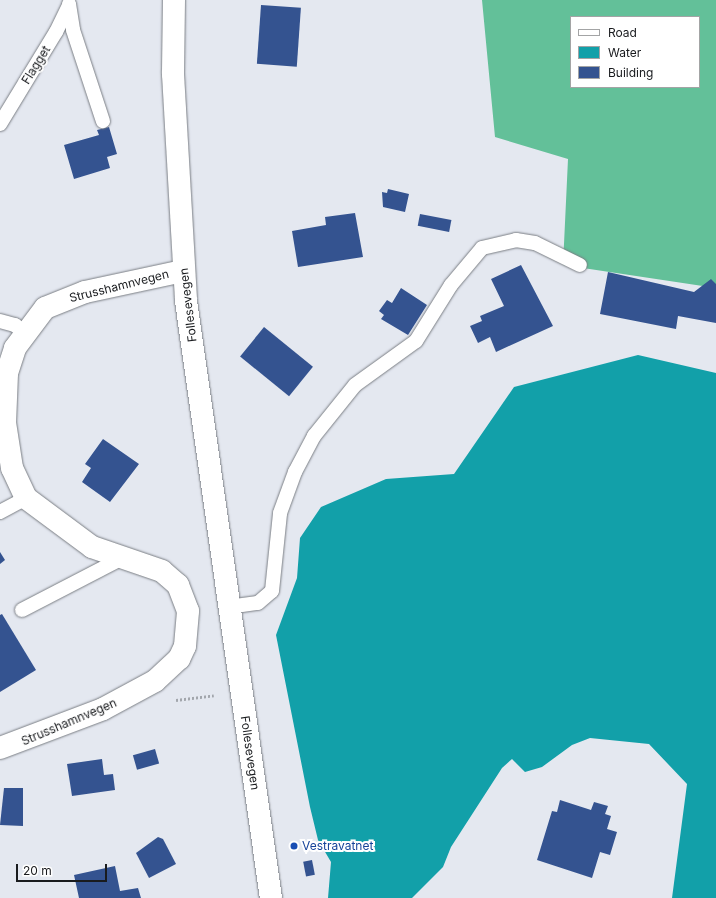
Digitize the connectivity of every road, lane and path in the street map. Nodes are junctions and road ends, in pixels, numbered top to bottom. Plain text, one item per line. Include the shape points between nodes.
1 (174, 0) edge
2 (69, 3) edge
3 (103, 121) dead end
4 (0, 124) edge
5 (580, 265) dead end
6 (183, 271) junction
7 (0, 321) edge
8 (24, 333) junction
9 (26, 498) junction
10 (0, 512) edge
11 (126, 556) junction
12 (228, 607) junction
13 (22, 610) dead end
14 (0, 748) edge
15 (271, 898) edge

1 - 6 main road, Follesevegen via 173,74
2 - 3 lane, Flagget
2 - 4 lane, Flagget via 56,32
5 - 12 lane via 535,243 516,240 482,248 450,285 416,341 355,385 314,436 295,472 280,513 272,591 258,603
6 - 8 main road, Strusshamnvegen via 66,298 45,308
6 - 12 main road, Follesevegen
7 - 8 lane via 15,325
8 - 9 main road, Strusshamnvegen via 7,373 5,422 12,468
9 - 10 lane
9 - 11 main road, Strusshamnvegen via 92,547
11 - 13 lane
11 - 14 main road, Strusshamnvegen via 162,571 184,594 189,622 179,659 155,681 103,710
12 - 15 main road, Follesevegen

